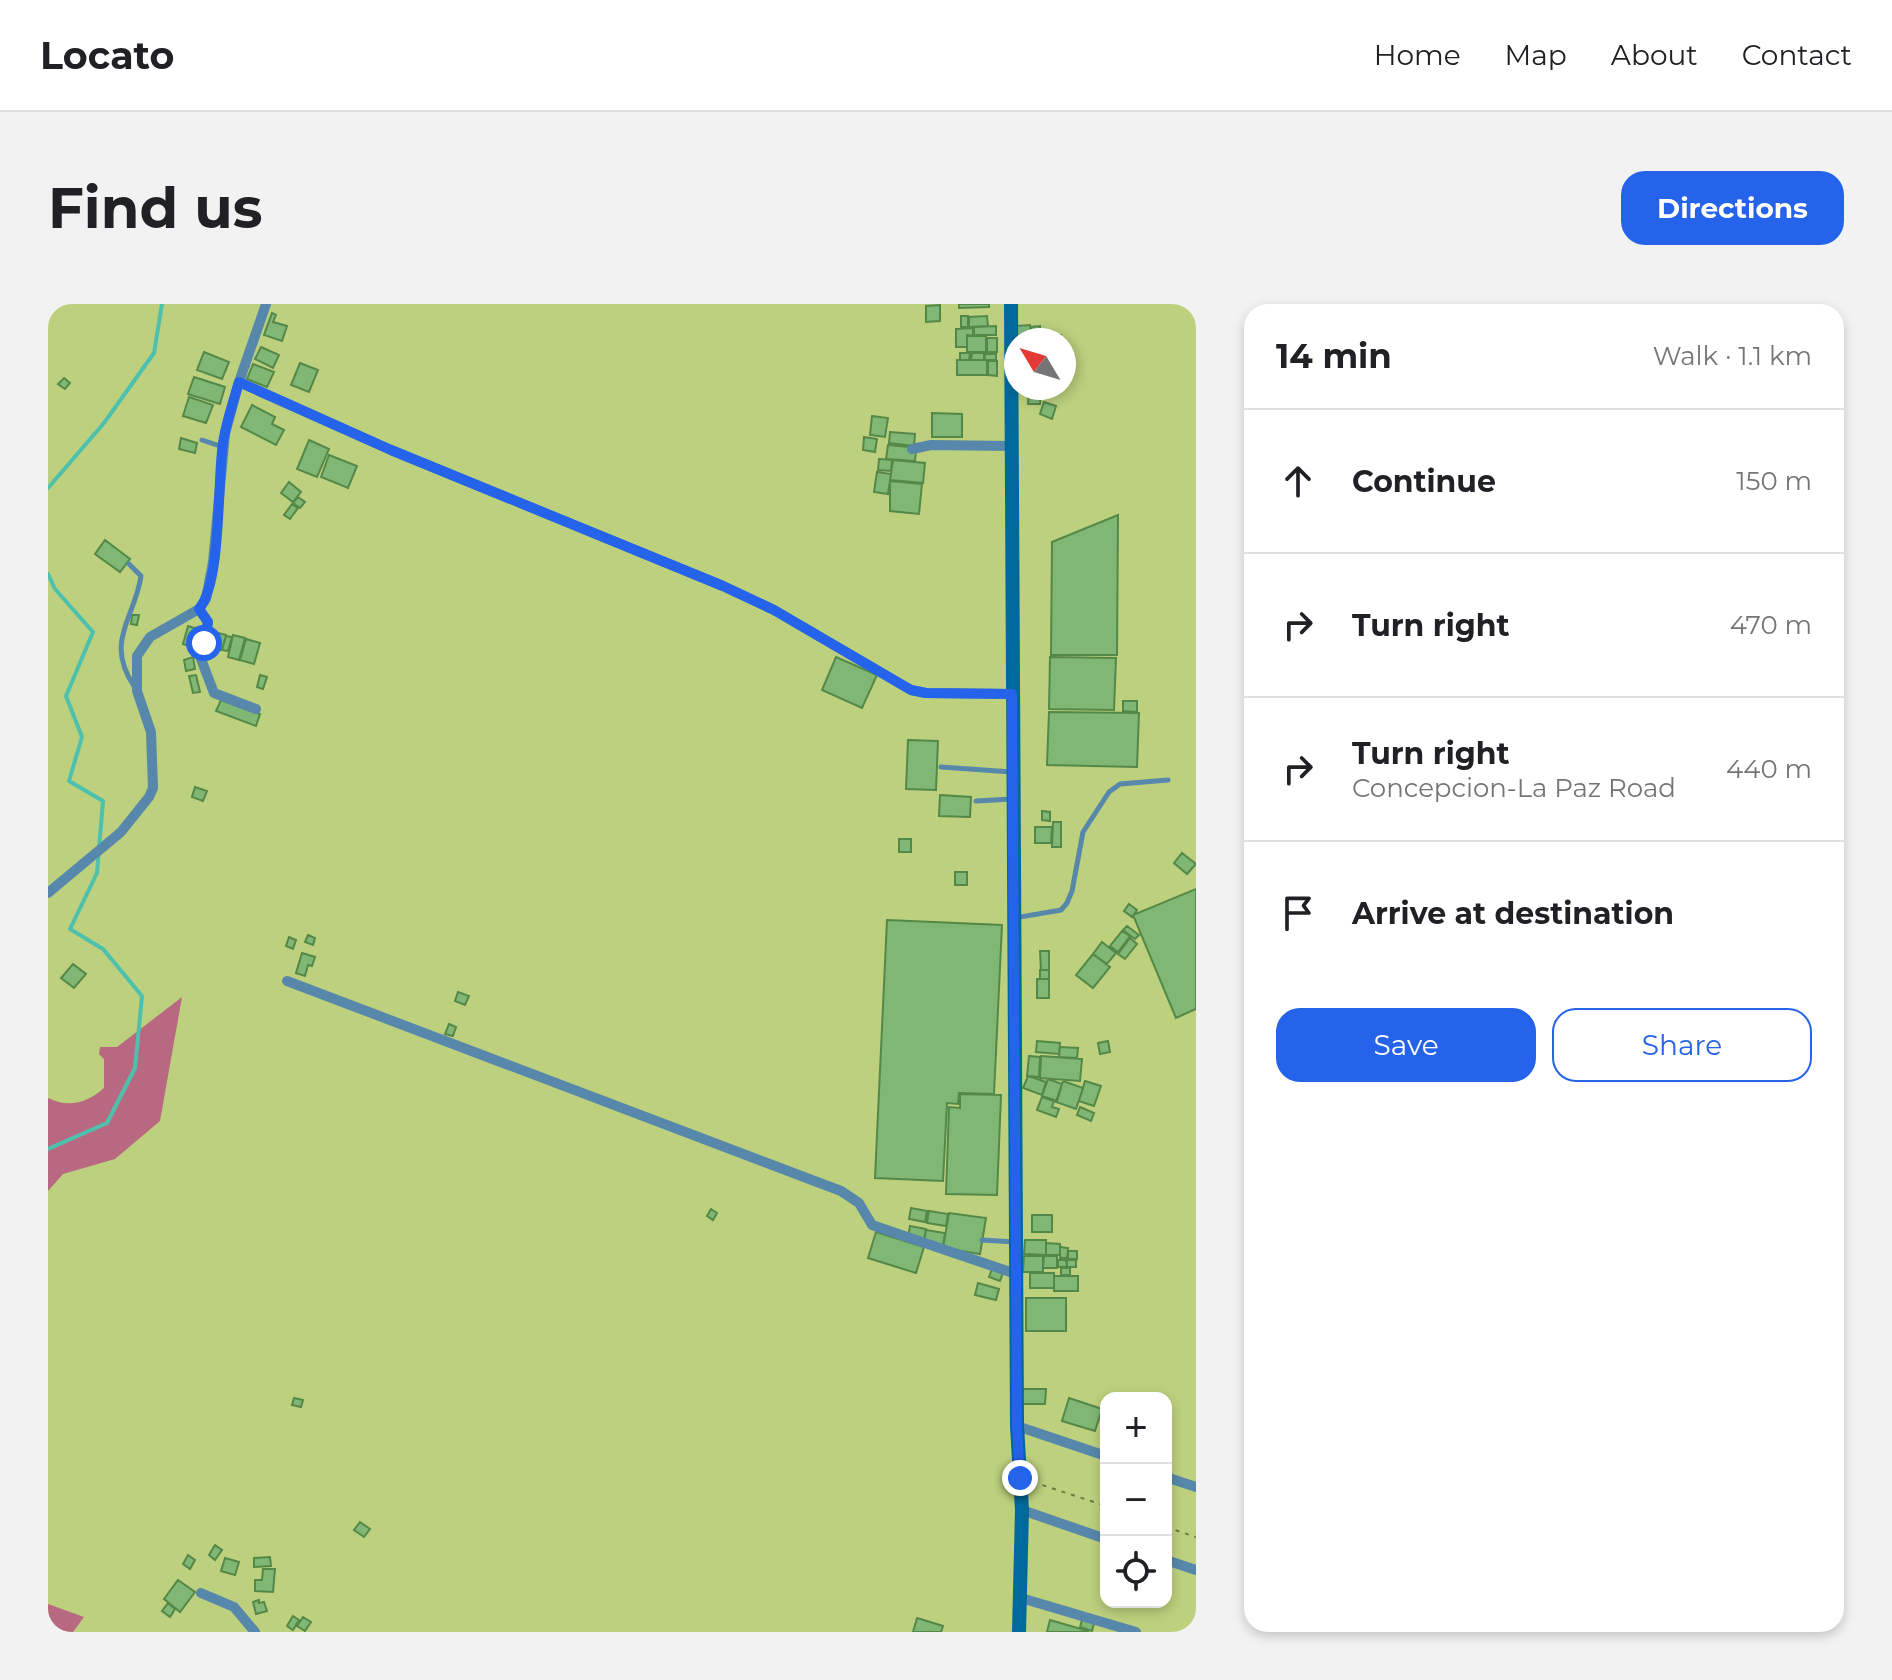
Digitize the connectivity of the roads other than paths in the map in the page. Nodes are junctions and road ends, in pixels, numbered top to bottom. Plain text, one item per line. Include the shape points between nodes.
1 (266, 304) edge
2 (1011, 304) edge
3 (239, 382) junction
4 (202, 440) dead end
5 (1011, 446) junction
6 (223, 447) junction
7 (912, 449) dead end
8 (129, 564) dead end
9 (199, 609) junction
10 (137, 691) junction
11 (1012, 694) junction
12 (256, 709) dead end
13 (941, 767) dead end
14 (1013, 772) junction
15 (1168, 780) dead end
16 (1013, 798) junction
17 (976, 801) dead end
18 (48, 893) edge
19 (1014, 918) junction
20 (287, 981) dead end
21 (982, 1240) dead end
22 (1016, 1243) junction
23 (1016, 1274) junction
24 (1017, 1426) junction
25 (1100, 1454) edge
26 (1172, 1479) edge
27 (1196, 1487) edge
28 (1022, 1510) junction
29 (1100, 1537) edge
30 (1172, 1562) edge
31 (1196, 1570) edge
32 (201, 1593) dead end
33 (1021, 1598) junction
34 (255, 1632) edge
35 (1019, 1632) edge
36 (1136, 1632) edge

1 - 3 street
2 - 5 main road
3 - 6 street
3 - 11 street via 723,586 911,690
4 - 6 lane
5 - 7 street
5 - 11 main road
6 - 9 street via 210,578
8 - 10 lane via 141,580 124,626 122,657
9 - 10 street via 150,637 141,648
9 - 12 street via 208,622 201,659 214,693
10 - 18 street via 151,732 153,788 121,832
11 - 14 main road
13 - 14 lane
14 - 16 main road
15 - 19 lane via 1120,784 1109,792 1083,832 1067,903 1061,910
16 - 17 lane
16 - 19 main road
19 - 22 main road
20 - 23 street via 841,1191 859,1203 872,1225
21 - 22 lane
22 - 23 main road
23 - 24 main road
24 - 25 street
24 - 28 main road
26 - 27 street
28 - 29 street
28 - 33 main road
30 - 31 street
32 - 34 street via 234,1607
33 - 35 main road
33 - 36 street

